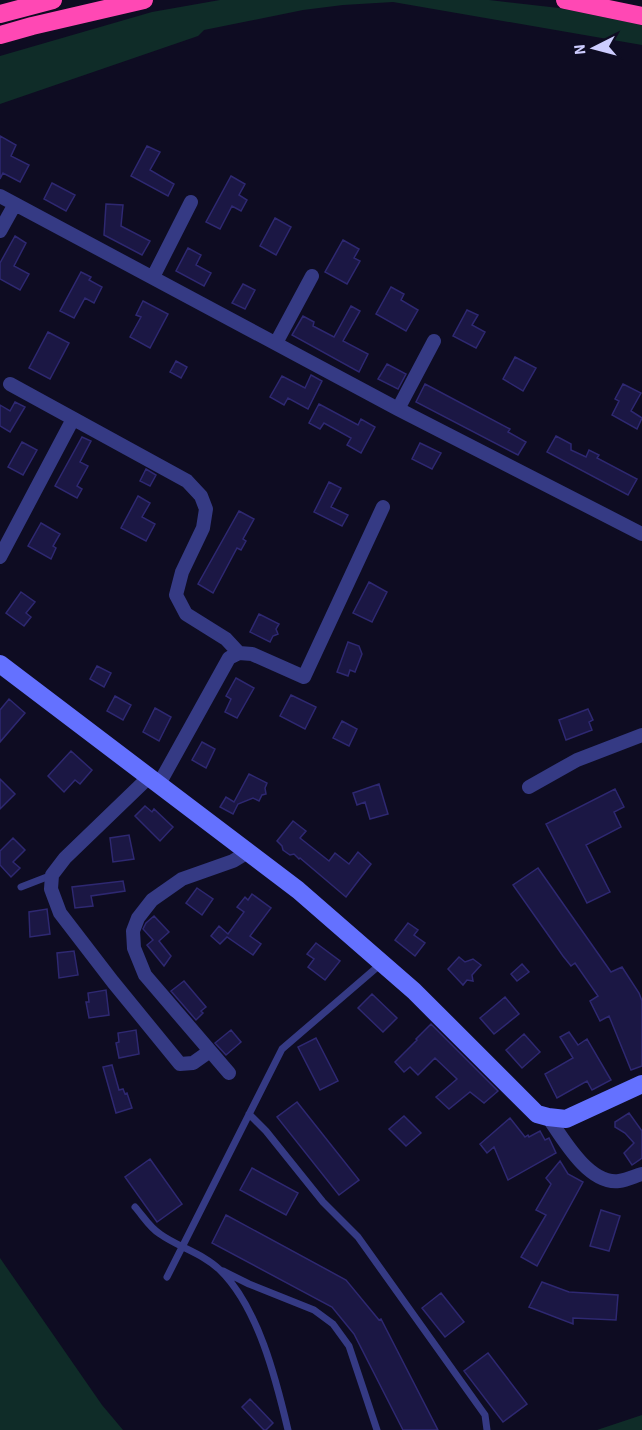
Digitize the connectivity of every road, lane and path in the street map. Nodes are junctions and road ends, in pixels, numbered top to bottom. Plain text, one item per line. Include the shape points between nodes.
1 (54, 0) edge
2 (142, 0) edge
3 (565, 0) edge
4 (0, 14) edge
5 (642, 16) edge
6 (0, 35) edge
7 (0, 47) edge
8 (0, 195) edge
9 (191, 202) dead end
10 (15, 204) junction
11 (0, 231) edge
12 (312, 276) dead end
13 (153, 277) junction
14 (434, 341) dead end
15 (276, 343) junction
16 (10, 384) dead end
17 (398, 409) junction
18 (74, 419) junction
19 (383, 507) dead end
20 (642, 534) edge
21 (0, 557) edge
22 (239, 653) junction
23 (0, 663) edge
24 (642, 735) edge
25 (154, 780) junction
26 (529, 787) dead end
27 (248, 852) junction
28 (52, 875) junction
29 (21, 887) dead end
30 (382, 963) junction
31 (210, 1051) junction
32 (229, 1073) dead end
33 (642, 1084) edge
34 (249, 1114) junction
35 (548, 1117) junction
36 (642, 1174) edge
37 (135, 1207) dead end
38 (182, 1247) junction
39 (219, 1268) junction
40 (167, 1277) dead end
41 (288, 1430) edge
42 (377, 1430) edge
43 (487, 1430) edge

1 - 4 highway
2 - 6 highway
2 - 7 highway via 97,19
3 - 5 highway
8 - 10 street
9 - 13 street
10 - 11 street
10 - 13 street
12 - 15 street
13 - 15 street
14 - 17 street
15 - 17 street
16 - 18 street
17 - 20 street
18 - 21 street
18 - 22 street via 188,481 201,496 206,509 202,528 176,595 186,614 226,639
19 - 22 street via 304,677 252,654
22 - 25 street via 229,658 220,671
23 - 25 street
24 - 26 street via 577,760
25 - 27 street
25 - 28 street via 65,858
27 - 30 street
27 - 31 street via 182,879 152,900 133,931 134,948 146,975
28 - 29 lane
28 - 31 street via 51,889 60,913 180,1064 193,1064
30 - 34 lane via 282,1049
30 - 35 street via 537,1114
31 - 32 street
33 - 35 street via 566,1119
34 - 38 lane
34 - 43 lane via 358,1237 485,1415
35 - 36 street via 593,1174 618,1181
37 - 38 lane via 158,1233
38 - 39 lane
38 - 40 lane
39 - 41 lane via 248,1308 273,1374
39 - 42 lane via 314,1310 333,1324 350,1346

